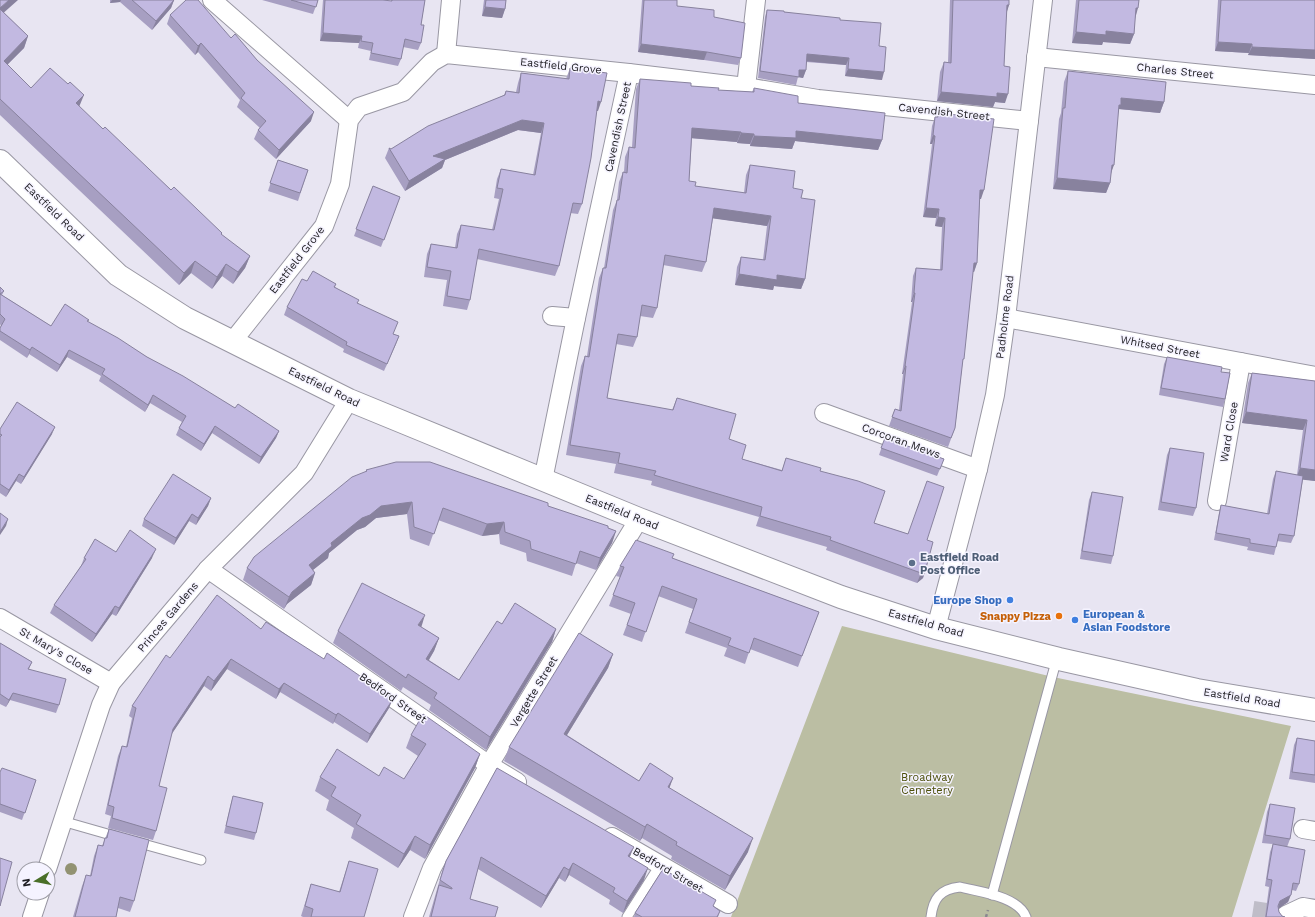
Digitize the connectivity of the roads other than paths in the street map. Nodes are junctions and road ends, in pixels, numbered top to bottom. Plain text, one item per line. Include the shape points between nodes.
1 (212, 0) edge
2 (451, 0) edge
3 (756, 0) edge
4 (1043, 0) edge
5 (446, 54) junction
6 (1036, 57) junction
7 (629, 73) junction
8 (1315, 85) edge
9 (746, 87) junction
10 (349, 120) junction
11 (1029, 121) junction
12 (0, 161) edge
13 (552, 316) dead end
14 (576, 318) junction
15 (1006, 318) junction
16 (232, 342) junction
17 (1241, 362) junction
18 (1315, 376) edge
19 (350, 400) junction
20 (824, 413) dead end
21 (978, 470) junction
22 (543, 480) junction
23 (1217, 501) dead end
24 (639, 519) junction
25 (208, 569) junction
26 (0, 618) edge
27 (936, 628) junction
28 (1057, 658) junction
29 (111, 683) junction
30 (1315, 710) edge
31 (489, 765) junction
32 (530, 789) edge
33 (62, 822) junction
34 (598, 829) edge
35 (201, 860) dead end
36 (50, 861) edge
37 (660, 865) junction
38 (992, 895) junction
39 (37, 901) edge
40 (728, 904) dead end
41 (1315, 909) edge
42 (1286, 915) dead end
43 (32, 917) edge
44 (413, 917) edge
45 (627, 917) edge
46 (931, 917) edge
47 (1026, 917) edge

1 - 10 street
2 - 5 street
3 - 9 street
4 - 6 street, Padholme Road
5 - 7 street, Eastfield Grove
5 - 10 street via 432,62 403,92 359,107
6 - 8 street, Charles Street
6 - 11 street, Padholme Road
7 - 9 street, Cavendish Street
7 - 14 street, Cavendish Street
9 - 11 street, Cavendish Street via 818,99
10 - 16 street, Eastfield Grove via 340,184 324,226
11 - 15 street, Padholme Road
12 - 16 street, Eastfield Road via 118,275 185,318
13 - 14 street
14 - 22 street, Cavendish Street
15 - 17 street, Whitsed Street
15 - 21 street, Padholme Road via 995,395
16 - 19 street, Eastfield Road
17 - 18 street, Whitsed Street
17 - 23 street, Ward Close
19 - 22 street, Eastfield Road
19 - 25 street, Princes Gardens via 304,473
20 - 21 street, Corcoran Mews
21 - 27 street, Padholme Road
22 - 24 street, Eastfield Road
24 - 27 street, Eastfield Road via 841,597
24 - 31 street, Vergette Street
25 - 29 street, Princes Gardens
25 - 31 street, Bedford Street
26 - 29 street, St Mary's Close
27 - 28 street, Eastfield Road
28 - 30 street, Eastfield Road via 1197,690
28 - 38 lane
29 - 33 street, Princes Gardens via 101,705
31 - 32 street, Bedford Street
31 - 44 street, Vergette Street via 432,868
33 - 35 lane
33 - 36 street, Princes Gardens
34 - 37 street, Bedford Street
37 - 40 street, Bedford Street
37 - 45 lane
38 - 46 lane via 960,887 953,888 936,898
38 - 47 lane via 1018,906
39 - 43 street
41 - 42 street via 1302,907

